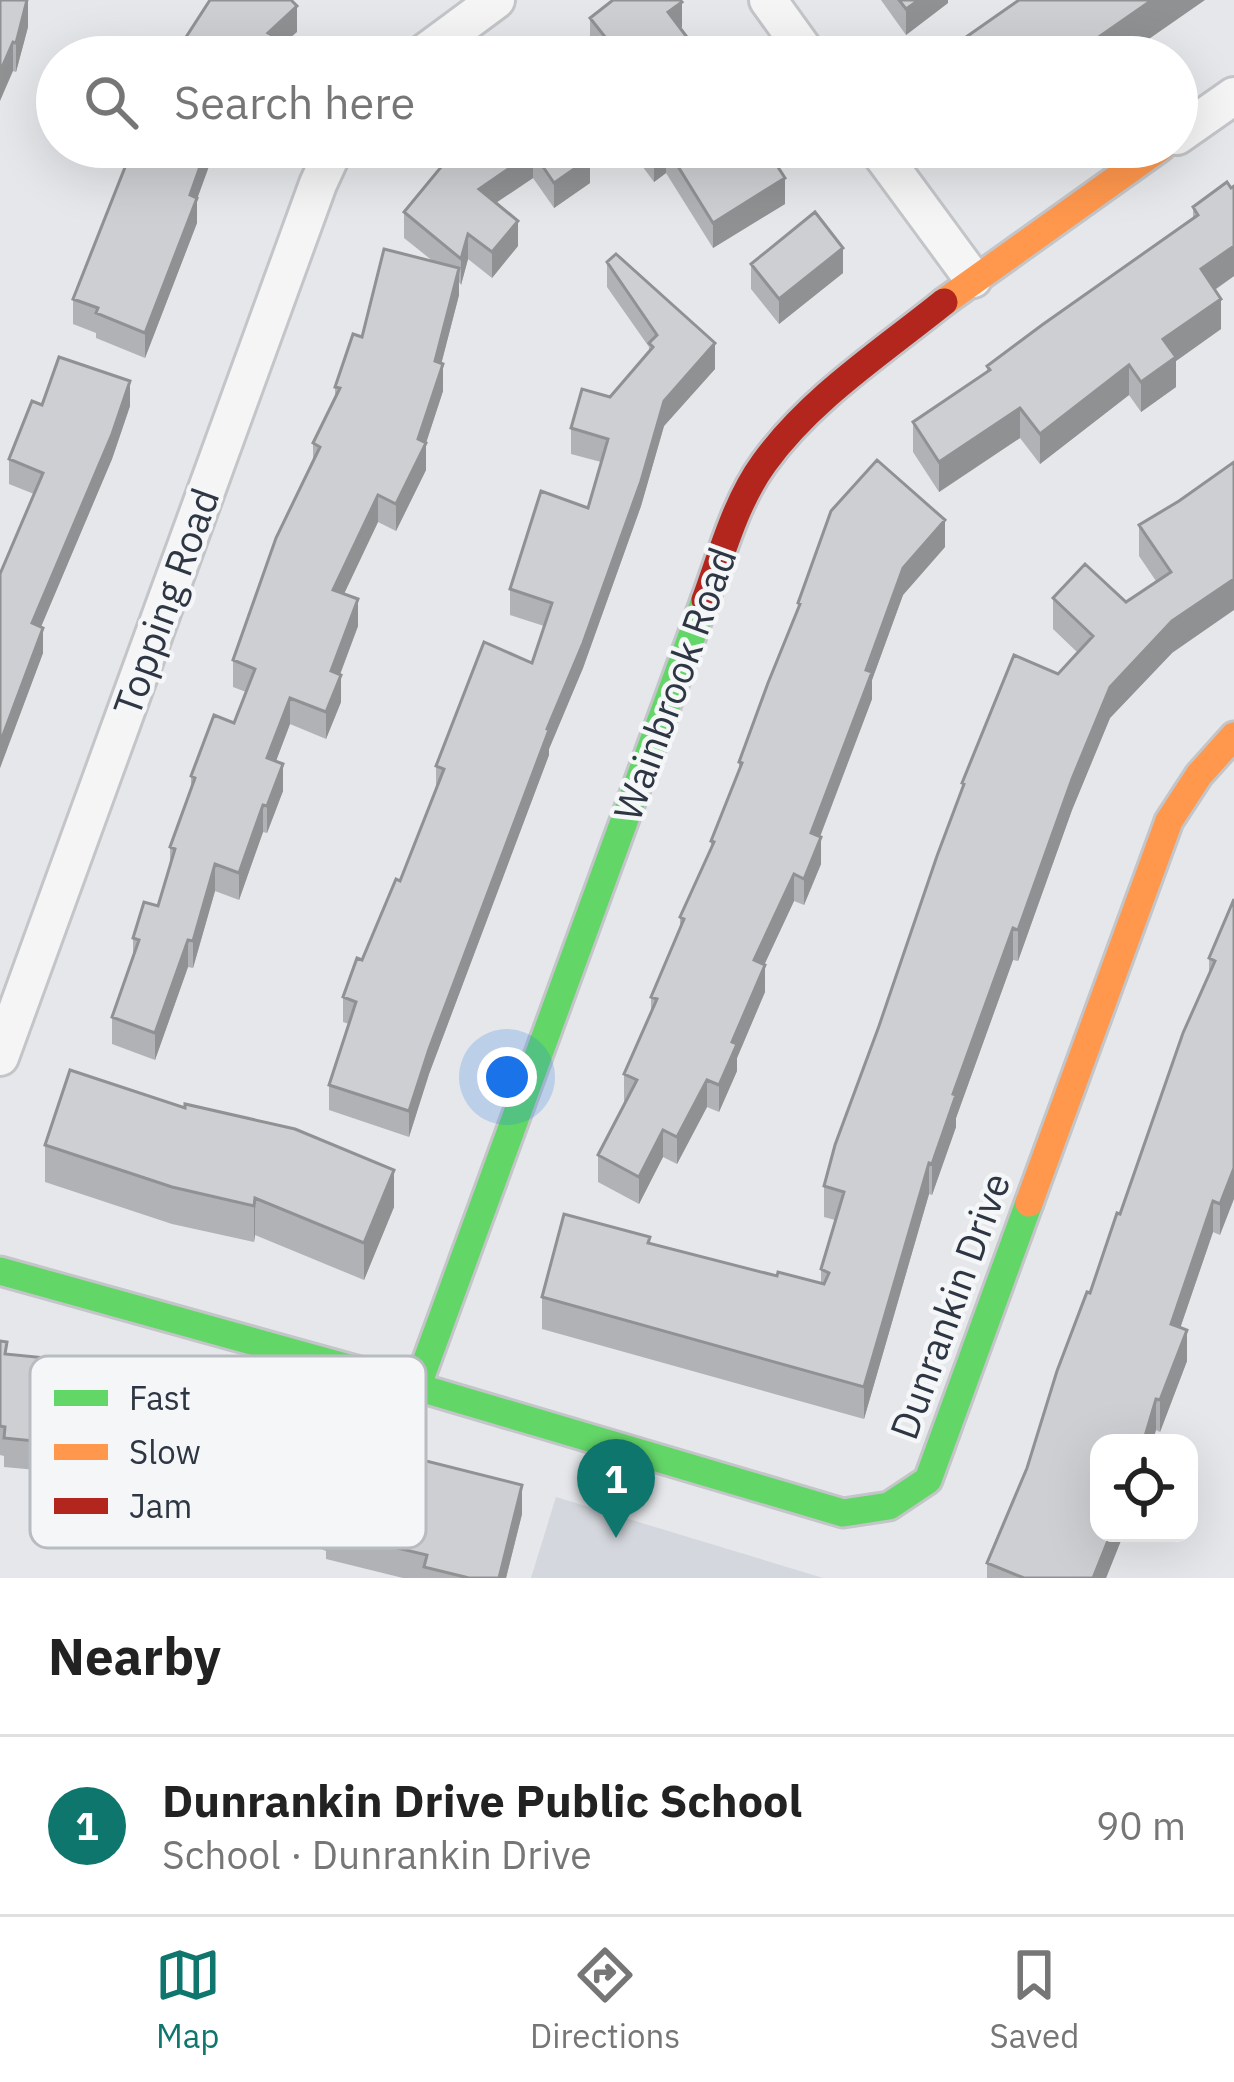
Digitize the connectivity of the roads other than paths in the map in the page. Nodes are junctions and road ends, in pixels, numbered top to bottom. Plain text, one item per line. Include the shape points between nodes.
1 (496, 0) edge
2 (767, 0) edge
3 (447, 36) edge
4 (794, 36) edge
5 (1234, 96) edge
6 (1198, 121) edge
7 (325, 168) edge
8 (891, 168) edge
9 (1131, 168) edge
10 (973, 279) junction
11 (1234, 736) edge
12 (0, 1058) edge
13 (0, 1271) edge
14 (306, 1356) edge
15 (426, 1362) edge
16 (426, 1390) edge

1 - 3 street
2 - 4 street
5 - 6 street
7 - 12 street, Topping Road
8 - 10 street
9 - 10 street, Wainbrook Road
10 - 15 street, Wainbrook Road via 802,416 738,511
11 - 16 street, Dunrankin Drive via 1169,821 928,1480 889,1506 843,1513
13 - 14 street, Dunrankin Drive

